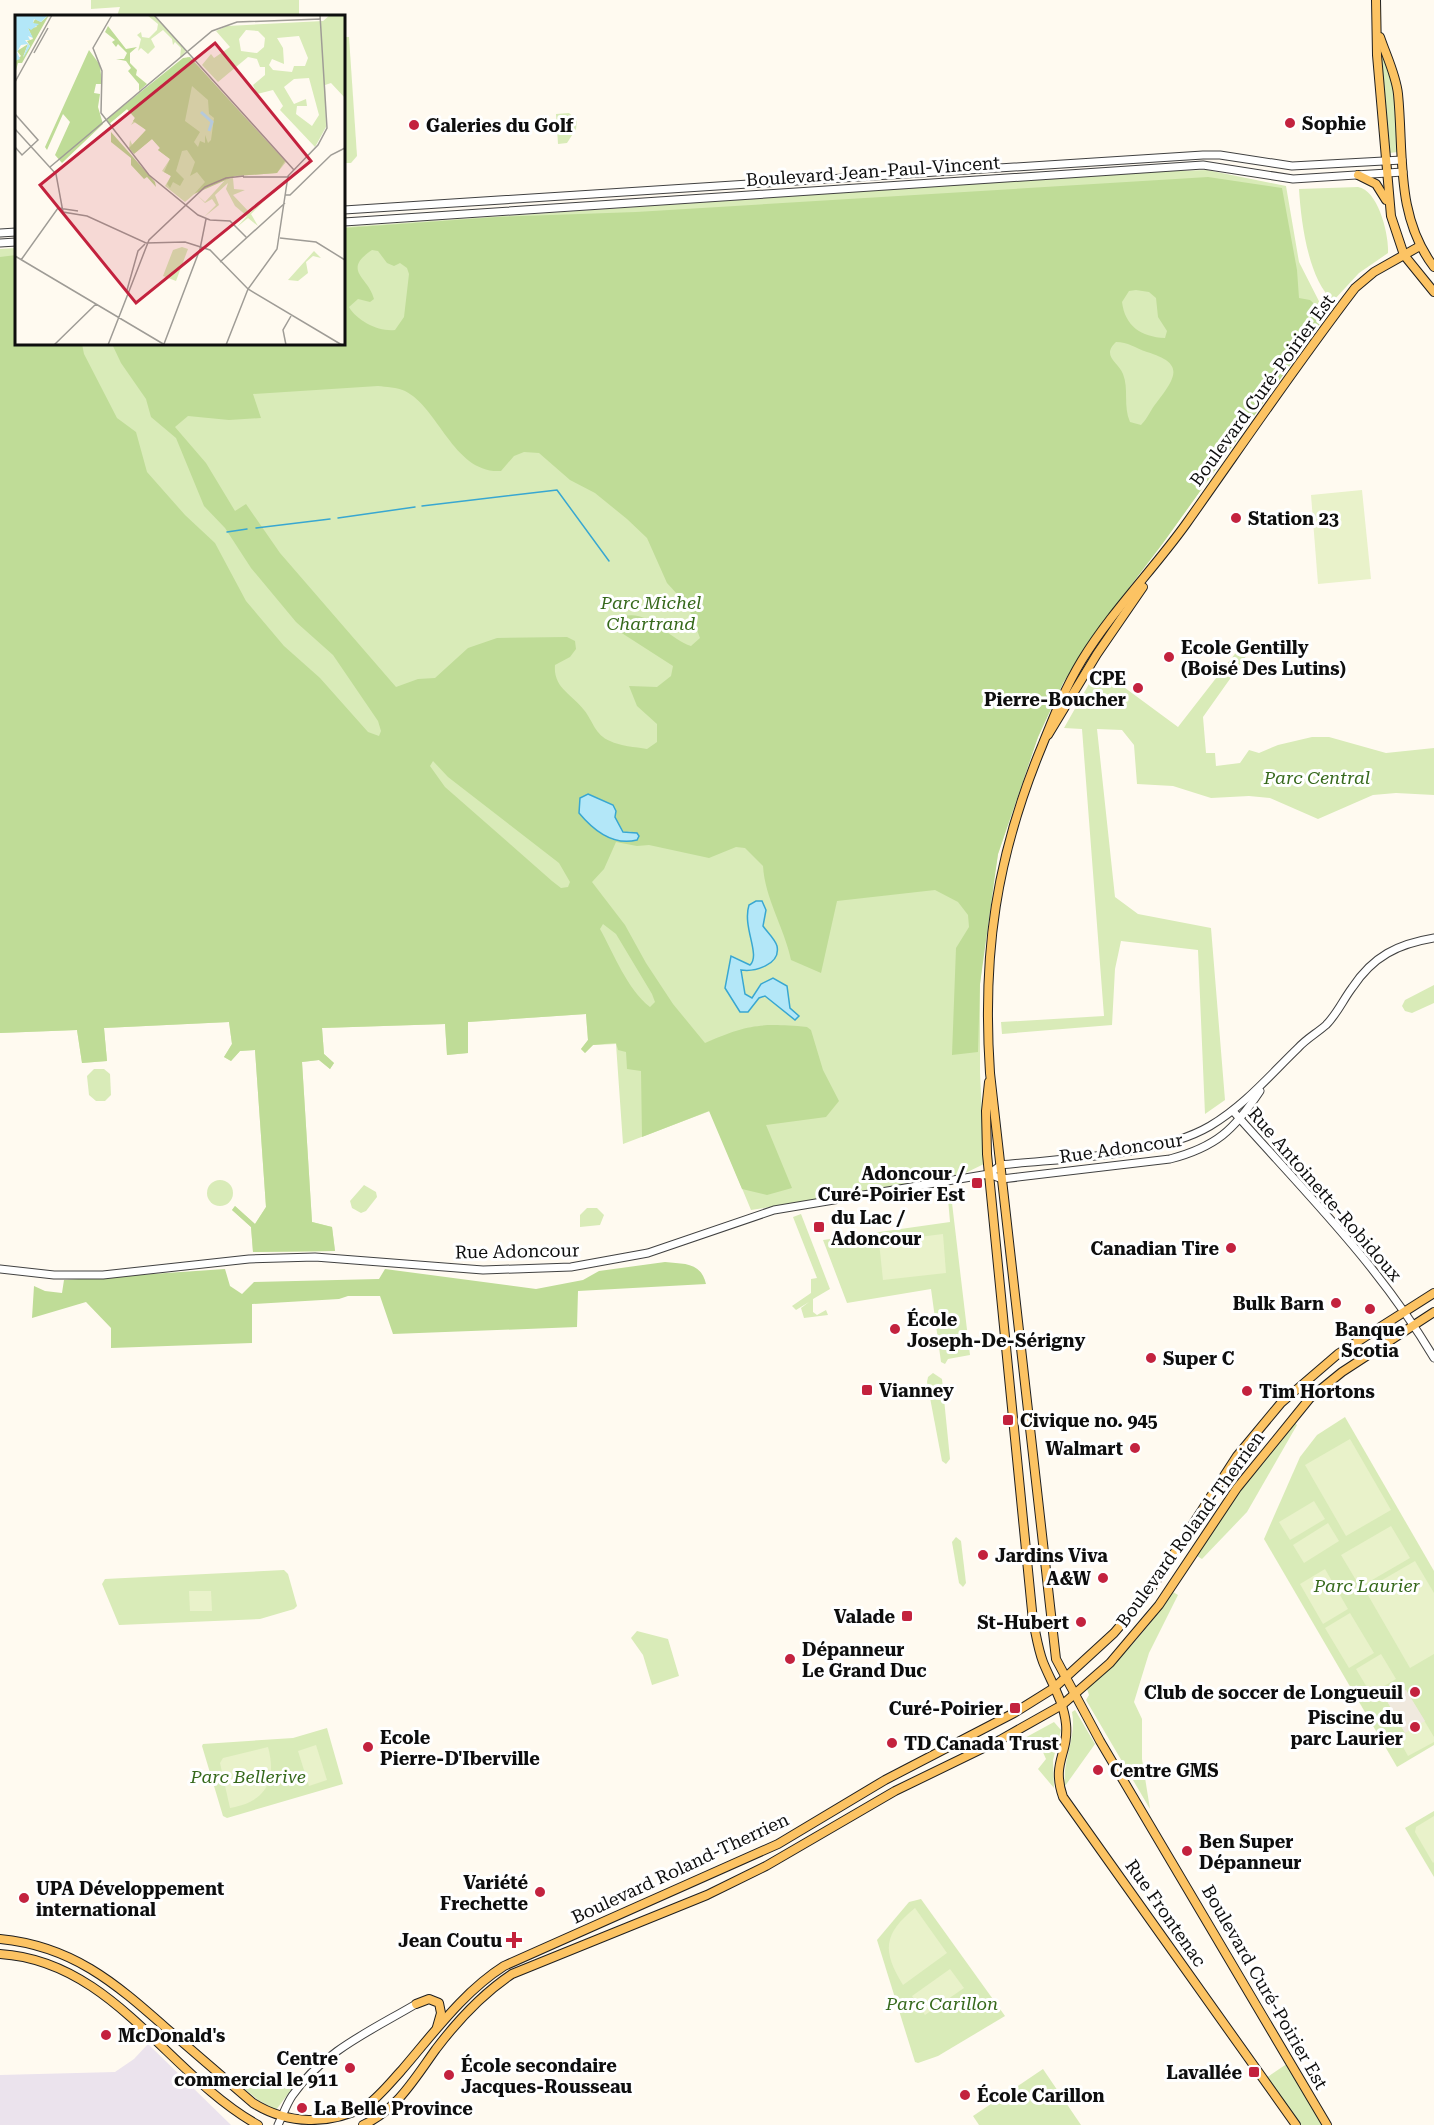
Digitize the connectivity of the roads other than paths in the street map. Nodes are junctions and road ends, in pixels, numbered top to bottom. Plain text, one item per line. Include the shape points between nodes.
1 (1376, 0) edge
2 (1378, 31) junction
3 (1402, 160) junction
4 (1385, 161) junction
5 (1403, 172) junction
6 (1386, 173) junction
7 (1358, 175) junction
8 (1390, 209) junction
9 (345, 210) edge
10 (345, 222) edge
11 (15, 232) edge
12 (0, 233) edge
13 (15, 242) edge
14 (0, 243) edge
15 (1420, 246) junction
16 (1404, 255) junction
17 (1434, 267) edge
18 (1434, 292) edge
19 (1434, 938) edge
20 (990, 1073) junction
21 (1265, 1084) junction
22 (1233, 1111) junction
23 (1241, 1120) junction
24 (1001, 1165) junction
25 (989, 1174) junction
26 (1002, 1179) junction
27 (0, 1269) edge
28 (1434, 1293) edge
29 (1404, 1311) junction
30 (1434, 1312) edge
31 (1414, 1324) junction
32 (1434, 1358) edge
33 (1065, 1678) junction
34 (1054, 1688) junction
35 (1074, 1694) junction
36 (1062, 1705) junction
37 (0, 1939) edge
38 (0, 1954) edge
39 (416, 2004) joint
40 (435, 2032) junction
41 (280, 2123) edge
42 (258, 2125) edge
43 (363, 2125) edge
44 (1296, 2125) edge
45 (1327, 2125) edge

1 - 2 main road
2 - 3 main road via 1398,91
2 - 4 main road
3 - 4 street, Boulevard Jean-Paul-Vincent
3 - 5 main road
4 - 6 main road
4 - 9 street, Boulevard Jean-Paul-Vincent via 1292,166 1211,155
5 - 6 street, Boulevard Jean-Paul-Vincent
5 - 15 main road via 1409,221
6 - 7 street, Boulevard Jean-Paul-Vincent
6 - 8 main road
7 - 8 main road via 1376,184
7 - 10 street, Boulevard Jean-Paul-Vincent via 1293,179 1203,165
8 - 16 main road
11 - 12 street
13 - 14 street
15 - 16 main road, Boulevard Curé-Poirier Est
15 - 17 main road
16 - 18 main road
16 - 20 main road, Boulevard Curé-Poirier Est via 1355,288 1062,696 1012,827 1000,872 986,987
19 - 21 street, Rue Adoncour via 1398,946 1374,961 1326,1025
20 - 24 main road, Boulevard Curé-Poirier Est
20 - 25 main road, Boulevard Curé-Poirier Est via 985,1128
21 - 22 street, Rue Adoncour
21 - 23 street, Rue Adoncour
22 - 23 street, Rue Antoinette-Robidoux
22 - 24 street, Rue Adoncour via 1186,1139 1160,1147
23 - 26 street, Rue Adoncour via 1195,1152 1170,1159
23 - 29 street, Rue Antoinette-Robidoux via 1341,1229
24 - 25 street, Rue Adoncour
24 - 26 main road, Boulevard Curé-Poirier Est
25 - 26 street, Rue Adoncour
25 - 27 street, Rue Adoncour via 774,1210 648,1253 571,1267 483,1270 315,1257 249,1259 111,1275
25 - 34 main road, Boulevard Curé-Poirier Est via 1033,1621 1040,1655
26 - 33 main road, Boulevard Curé-Poirier Est via 1053,1647
28 - 29 main road, Boulevard Roland-Therrien
29 - 31 street, Rue Antoinette-Robidoux
29 - 33 main road, Boulevard Roland-Therrien via 1319,1369 1281,1403 1237,1456 1149,1592 1114,1633
30 - 31 main road, Boulevard Roland-Therrien
31 - 32 street, Rue Antoinette-Robidoux
31 - 35 main road, Boulevard Roland-Therrien via 1341,1372 1310,1398 1237,1488 1160,1605 1110,1663
33 - 34 main road, Boulevard Roland-Therrien
33 - 35 main road, Boulevard Curé-Poirier Est
34 - 36 main road, Boulevard Curé-Poirier Est
34 - 40 main road, Boulevard Roland-Therrien via 768,1849 504,1966 477,1985
35 - 36 main road, Boulevard Roland-Therrien
35 - 45 main road, Boulevard Curé-Poirier Est
36 - 43 main road, Boulevard Roland-Therrien via 707,1895 512,1974 472,2007 397,2101 377,2119
36 - 44 main road, Rue Frontenac via 1066,1727 1057,1770 1064,1797
37 - 41 main road, Boulevard Roland-Therrien via 54,1950 101,1974
38 - 42 main road via 43,1963 91,1986 226,2104
39 - 40 main road via 429,1999 439,2003 441,2013
39 - 41 street via 320,2064 293,2094
40 - 41 main road, Boulevard Roland-Therrien via 365,2107 335,2121

